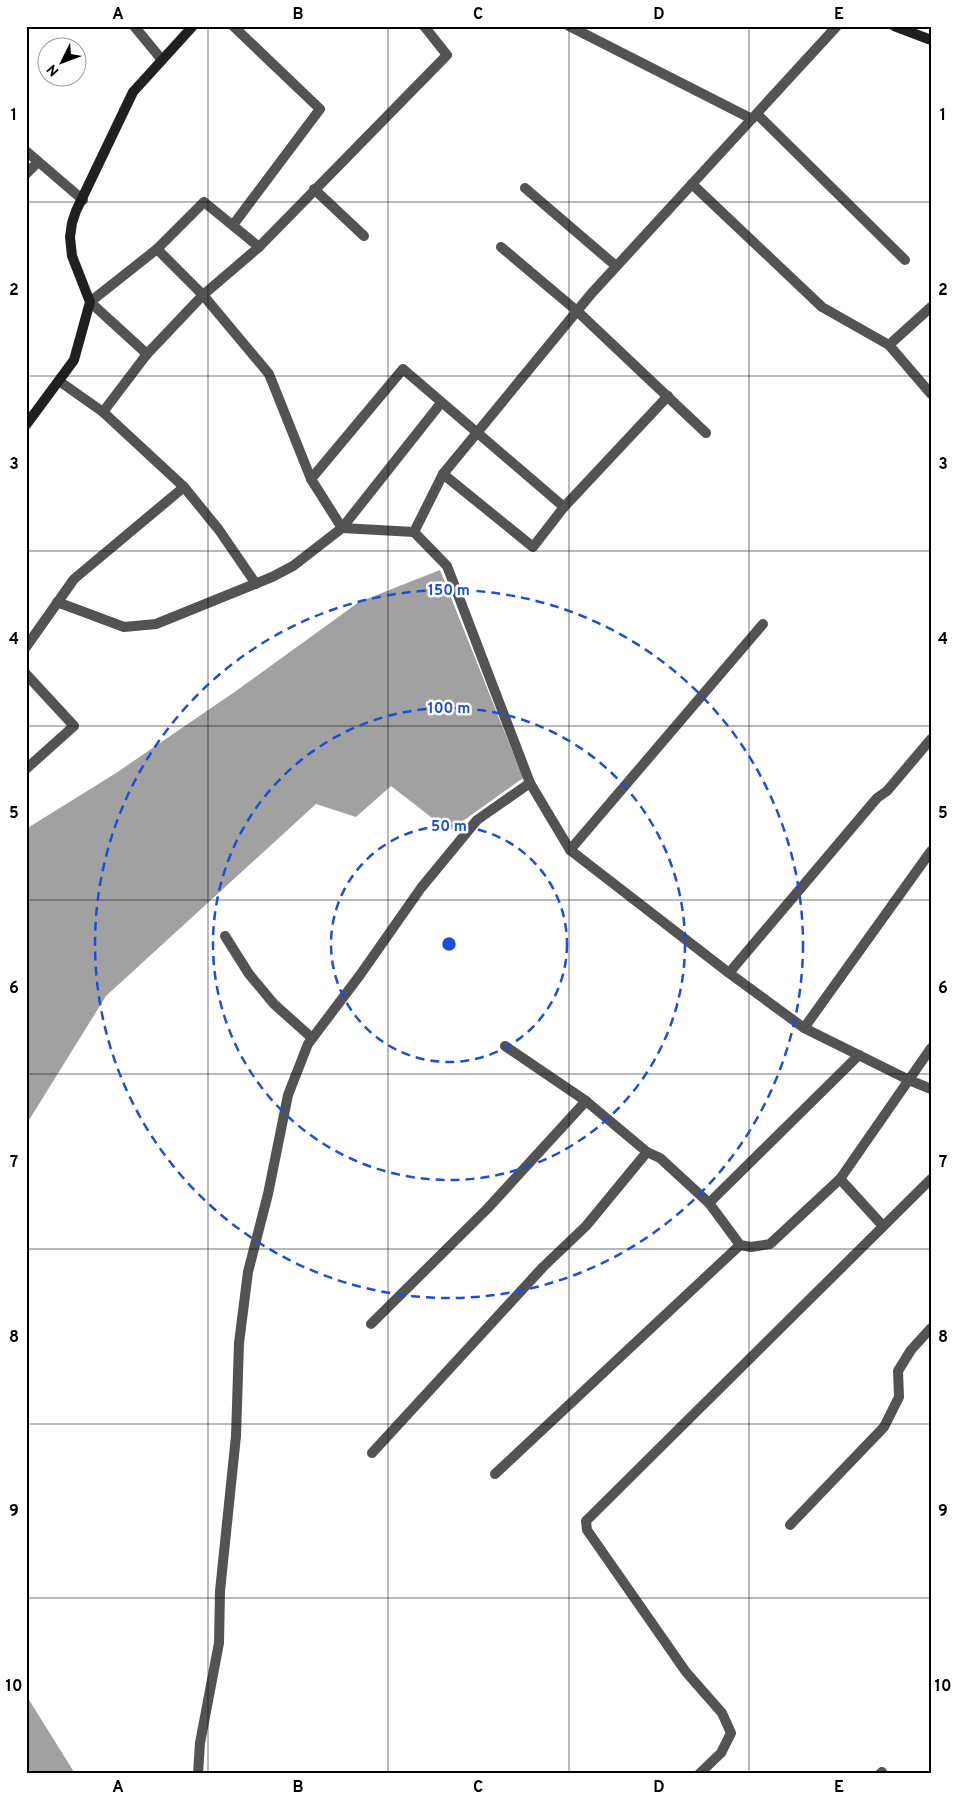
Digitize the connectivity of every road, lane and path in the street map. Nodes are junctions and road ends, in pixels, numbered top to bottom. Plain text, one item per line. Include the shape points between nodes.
1 (134, 26) edge
2 (193, 26) edge
3 (233, 26) edge
4 (424, 26) edge
5 (569, 26) edge
6 (838, 26) edge
7 (898, 27) edge
8 (931, 40) edge
9 (162, 60) junction
10 (755, 116) junction
11 (26, 151) edge
12 (38, 162) junction
13 (26, 174) edge
14 (692, 184) junction
15 (525, 188) dead end
16 (314, 189) junction
17 (83, 200) junction
18 (233, 225) junction
19 (364, 236) dead end
20 (259, 246) junction
21 (501, 247) dead end
22 (157, 249) junction
23 (905, 260) dead end
24 (616, 266) junction
25 (203, 295) junction
26 (90, 302) junction
27 (931, 307) edge
28 (577, 311) junction
29 (889, 346) junction
30 (147, 354) junction
31 (59, 381) junction
32 (931, 394) edge
33 (668, 396) junction
34 (441, 403) junction
35 (103, 412) junction
36 (26, 425) edge
37 (706, 433) dead end
38 (477, 434) junction
39 (443, 474) junction
40 (311, 478) junction
41 (184, 487) junction
42 (564, 507) junction
43 (342, 528) junction
44 (414, 532) junction
45 (256, 584) junction
46 (57, 602) junction
47 (763, 624) dead end
48 (26, 647) edge
49 (26, 674) edge
50 (931, 739) edge
51 (26, 769) edge
52 (530, 783) junction
53 (570, 850) junction
54 (931, 851) edge
55 (225, 936) dead end
56 (729, 973) junction
57 (804, 1028) junction
58 (312, 1038) junction
59 (505, 1046) dead end
60 (931, 1048) edge
61 (859, 1055) junction
62 (909, 1080) junction
63 (931, 1089) edge
64 (586, 1101) junction
65 (648, 1152) junction
66 (840, 1179) junction
67 (931, 1179) edge
68 (709, 1203) junction
69 (882, 1226) junction
70 (740, 1245) junction
71 (372, 1324) dead end
72 (931, 1328) edge
73 (372, 1453) dead end
74 (496, 1474) dead end
75 (790, 1525) dead end
76 (198, 1774) edge
77 (700, 1774) edge

1 - 9 street
2 - 9 main road
3 - 18 street via 320,109
4 - 16 street via 447,55
5 - 10 street
6 - 10 street
7 - 8 main road
9 - 17 main road via 133,92
10 - 14 street
10 - 23 street
11 - 12 street
12 - 13 street
12 - 17 street
14 - 24 street
14 - 29 street via 822,307
15 - 24 street
16 - 19 street
16 - 20 street
17 - 26 main road via 72,223 70,237 72,256
18 - 20 street
18 - 22 street via 204,202
20 - 25 street
21 - 28 street
22 - 25 street
22 - 26 street
24 - 28 street
25 - 30 street
25 - 40 street via 269,374
26 - 30 street
26 - 31 main road via 74,360
27 - 29 street
28 - 33 street
28 - 38 street
29 - 32 street
30 - 35 street
31 - 35 street
31 - 36 main road
33 - 37 street
33 - 42 street
34 - 38 street
34 - 40 street via 403,369
34 - 43 street
35 - 41 street
38 - 39 street
38 - 42 street
39 - 42 street via 533,547
39 - 44 street
40 - 43 street
41 - 45 street
41 - 46 street via 74,579
43 - 44 street
43 - 45 street via 293,566
44 - 52 street via 447,566
45 - 46 street via 156,624 124,627
46 - 48 street
47 - 53 street
49 - 51 street via 74,726
50 - 56 street
52 - 53 street
52 - 58 street via 477,820 420,888
53 - 56 street
54 - 57 street
55 - 58 street via 249,974 274,1004
56 - 57 street
57 - 61 street
58 - 76 street via 288,1095 248,1272 239,1343 236,1436 220,1591 219,1642 200,1743
59 - 64 street
60 - 62 street
61 - 62 street
61 - 68 street
62 - 63 street
62 - 66 street
64 - 65 street
64 - 71 street via 488,1208
65 - 68 street via 660,1158
65 - 73 street via 586,1226 543,1267
66 - 69 street
66 - 70 street via 770,1244
67 - 69 street
68 - 70 street
69 - 77 street via 586,1521 587,1530 681,1664 722,1713 730,1733 721,1753
70 - 74 street
72 - 75 street via 898,1371 899,1397 884,1427

